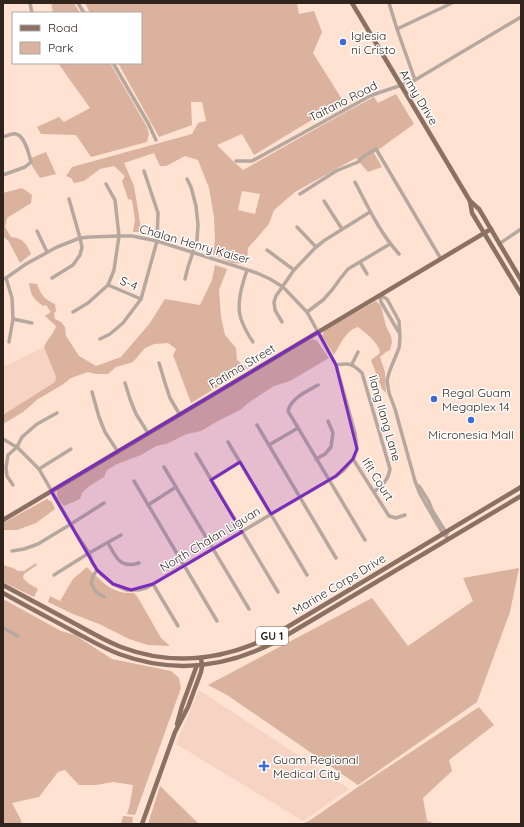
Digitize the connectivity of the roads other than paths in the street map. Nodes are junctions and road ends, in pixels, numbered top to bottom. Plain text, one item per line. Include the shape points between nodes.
1 (78, 3) edge
2 (352, 3) edge
3 (389, 3) edge
4 (452, 3) edge
5 (83, 12) edge
6 (521, 17) edge
7 (397, 29) junction
8 (114, 64) edge
9 (415, 80) junction
10 (401, 86) junction
11 (3, 137) edge
12 (156, 140) dead end
13 (236, 161) dead end
14 (144, 171) dead end
15 (3, 175) edge
16 (187, 179) dead end
17 (355, 182) dead end
18 (106, 184) dead end
19 (300, 194) dead end
20 (69, 199) dead end
21 (324, 201) dead end
22 (470, 201) junction
23 (370, 212) junction
24 (297, 226) dead end
25 (342, 228) junction
26 (491, 230) junction
27 (521, 230) edge
28 (37, 231) dead end
29 (485, 233) junction
30 (119, 236) junction
31 (80, 238) junction
32 (157, 241) junction
33 (390, 244) junction
34 (499, 244) junction
35 (316, 247) junction
36 (267, 250) dead end
37 (48, 252) junction
38 (192, 252) junction
39 (399, 254) dead end
40 (441, 259) junction
41 (360, 262) junction
42 (247, 270) junction
43 (294, 270) junction
44 (367, 274) dead end
45 (52, 278) dead end
46 (5, 279) edge
47 (185, 279) dead end
48 (521, 280) edge
49 (108, 285) junction
50 (283, 287) junction
51 (521, 294) edge
52 (380, 295) junction
53 (141, 300) junction
54 (73, 312) dead end
55 (307, 312) junction
56 (13, 319) junction
57 (282, 322) dead end
58 (32, 323) dead end
59 (318, 332) junction
60 (100, 339) dead end
61 (9, 342) dead end
62 (253, 342) dead end
63 (358, 352) dead end
64 (159, 363) dead end
65 (352, 364) junction
66 (336, 365) junction
67 (126, 383) dead end
68 (318, 385) dead end
69 (92, 392) dead end
70 (57, 413) dead end
71 (180, 415) junction
72 (328, 421) dead end
73 (257, 425) dead end
74 (298, 428) junction
75 (148, 433) junction
76 (3, 439) edge
77 (228, 442) dead end
78 (269, 445) junction
79 (17, 447) junction
80 (71, 449) dead end
81 (118, 452) junction
82 (196, 454) dead end
83 (316, 459) junction
84 (353, 459) junction
85 (240, 462) junction
86 (164, 467) dead end
87 (39, 469) junction
88 (211, 480) junction
89 (329, 480) junction
90 (134, 481) dead end
91 (13, 485) dead end
92 (176, 487) junction
93 (521, 487) edge
94 (51, 491) junction
95 (374, 492) junction
96 (521, 496) edge
97 (300, 497) junction
98 (104, 503) dead end
99 (148, 505) junction
100 (270, 514) junction
101 (405, 515) dead end
102 (3, 520) edge
103 (71, 524) junction
104 (242, 532) junction
105 (445, 533) junction
106 (121, 535) dead end
107 (449, 539) junction
108 (365, 540) dead end
109 (108, 543) junction
110 (213, 549) junction
111 (12, 551) dead end
112 (89, 553) junction
113 (336, 558) dead end
114 (139, 563) dead end
115 (184, 566) junction
116 (97, 570) junction
117 (54, 575) dead end
118 (307, 575) dead end
119 (153, 584) junction
120 (3, 585) edge
121 (278, 592) dead end
122 (3, 593) edge
123 (104, 597) dead end
124 (249, 609) dead end
125 (216, 621) dead end
126 (178, 626) dead end
127 (3, 628) edge
128 (18, 636) dead end
129 (201, 658) junction
130 (199, 666) junction
131 (142, 824) edge

1 - 5 street
2 - 10 main road, Army Drive
3 - 7 street
4 - 7 street
6 - 9 street, Taitano Road
7 - 9 street
8 - 12 street
9 - 10 street, Taitano Road
10 - 13 street, Taitano Road via 370,96 252,161
10 - 22 main road, Army Drive
11 - 15 street via 17,134 22,138 31,162 25,167
14 - 32 street via 158,213
16 - 38 street via 196,206 198,225 198,240
17 - 23 street
18 - 30 street via 115,200
19 - 40 street via 336,171 358,162 376,149
20 - 31 street
21 - 25 street
22 - 26 main road, Army Drive via 479,209
22 - 29 main road, Army Drive via 472,213
23 - 25 street
23 - 33 street
24 - 35 street
25 - 35 street
26 - 29 main road, Fatima Street
26 - 34 main road, Army Drive
27 - 34 street
28 - 37 street
29 - 40 main road, Fatima Street
29 - 51 main road, Army Drive
30 - 31 street, Chalan Henry Kaiser
30 - 32 street, Chalan Henry Kaiser
30 - 49 street via 114,270
31 - 37 street, Chalan Henry Kaiser
31 - 45 street via 80,256 73,265
32 - 38 street, Chalan Henry Kaiser
32 - 53 street
33 - 39 street
33 - 41 street
34 - 48 main road, Army Drive
35 - 43 street
36 - 43 street
37 - 46 street, Chalan Henry Kaiser
38 - 42 street, Chalan Henry Kaiser
38 - 47 street
40 - 52 main road, Fatima Street
41 - 44 street
41 - 55 street via 348,269 323,300
42 - 50 street, Chalan Henry Kaiser
42 - 62 street via 242,283 239,307 240,318
43 - 50 street
46 - 56 street via 12,298
49 - 53 street, S-4
49 - 54 street via 88,303
50 - 55 street, Chalan Henry Kaiser
50 - 57 street via 274,302 275,310
52 - 59 main road, Fatima Street
52 - 105 street via 387,300 399,320 399,348 386,380 387,386 415,481
53 - 60 street via 123,323
55 - 59 street, Chalan Henry Kaiser
56 - 58 street
56 - 61 street
59 - 66 street
59 - 71 main road, Fatima Street
63 - 65 street
64 - 71 street via 170,398
65 - 66 street
65 - 95 street, Ilang Ilang Lane via 362,373 390,469 389,476
66 - 84 street via 355,433 357,449
67 - 75 street via 136,414
68 - 74 street via 289,406 288,411
69 - 81 street via 103,427
70 - 79 street via 37,424 22,437
71 - 75 main road, Fatima Street
72 - 83 street via 333,433 331,447
73 - 78 street
74 - 78 street
74 - 83 street
75 - 81 main road, Fatima Street
76 - 79 street, North Chalan Liguan
77 - 85 street
78 - 97 street
79 - 87 street, North Chalan Liguan
79 - 91 street via 8,455 6,468 7,476
80 - 87 street
81 - 94 main road, Fatima Street
82 - 88 street
83 - 89 street
84 - 89 street, North Chalan Liguan via 344,470
84 - 95 street, Ifit Court
85 - 88 street
85 - 100 street
86 - 92 street
87 - 94 street, North Chalan Liguan
88 - 104 street
89 - 97 street, North Chalan Liguan
89 - 108 street
90 - 99 street
92 - 99 street
92 - 110 street
93 - 105 main road, Marine Corps Drive / GU 1
94 - 102 main road, Fatima Street
94 - 103 street, North Chalan Liguan
95 - 101 street, Ifit Court via 389,516 396,518
96 - 107 main road, GU 1
97 - 100 street, North Chalan Liguan
97 - 113 street
98 - 103 street
99 - 115 street
100 - 104 street, North Chalan Liguan
100 - 118 street
103 - 111 street via 38,544
103 - 112 street, North Chalan Liguan
104 - 110 street, North Chalan Liguan
104 - 121 street
105 - 107 street
105 - 129 main road, Marine Corps Drive / GU 1 via 269,637 237,651
106 - 109 street
107 - 130 main road, GU 1 via 268,646 239,658
109 - 112 street
109 - 114 street via 124,565
110 - 115 street, North Chalan Liguan
110 - 124 street
112 - 116 street, North Chalan Liguan
112 - 117 street
115 - 119 street, North Chalan Liguan
115 - 125 street
116 - 119 street, North Chalan Liguan via 113,584 126,590 138,590
116 - 123 street via 91,583 96,592
119 - 126 street
120 - 129 main road, Marine Corps Drive / GU 1 via 120,647 159,657
122 - 130 main road, GU 1 via 118,653 158,664
127 - 128 street
129 - 130 main road
130 - 131 main road via 182,706

